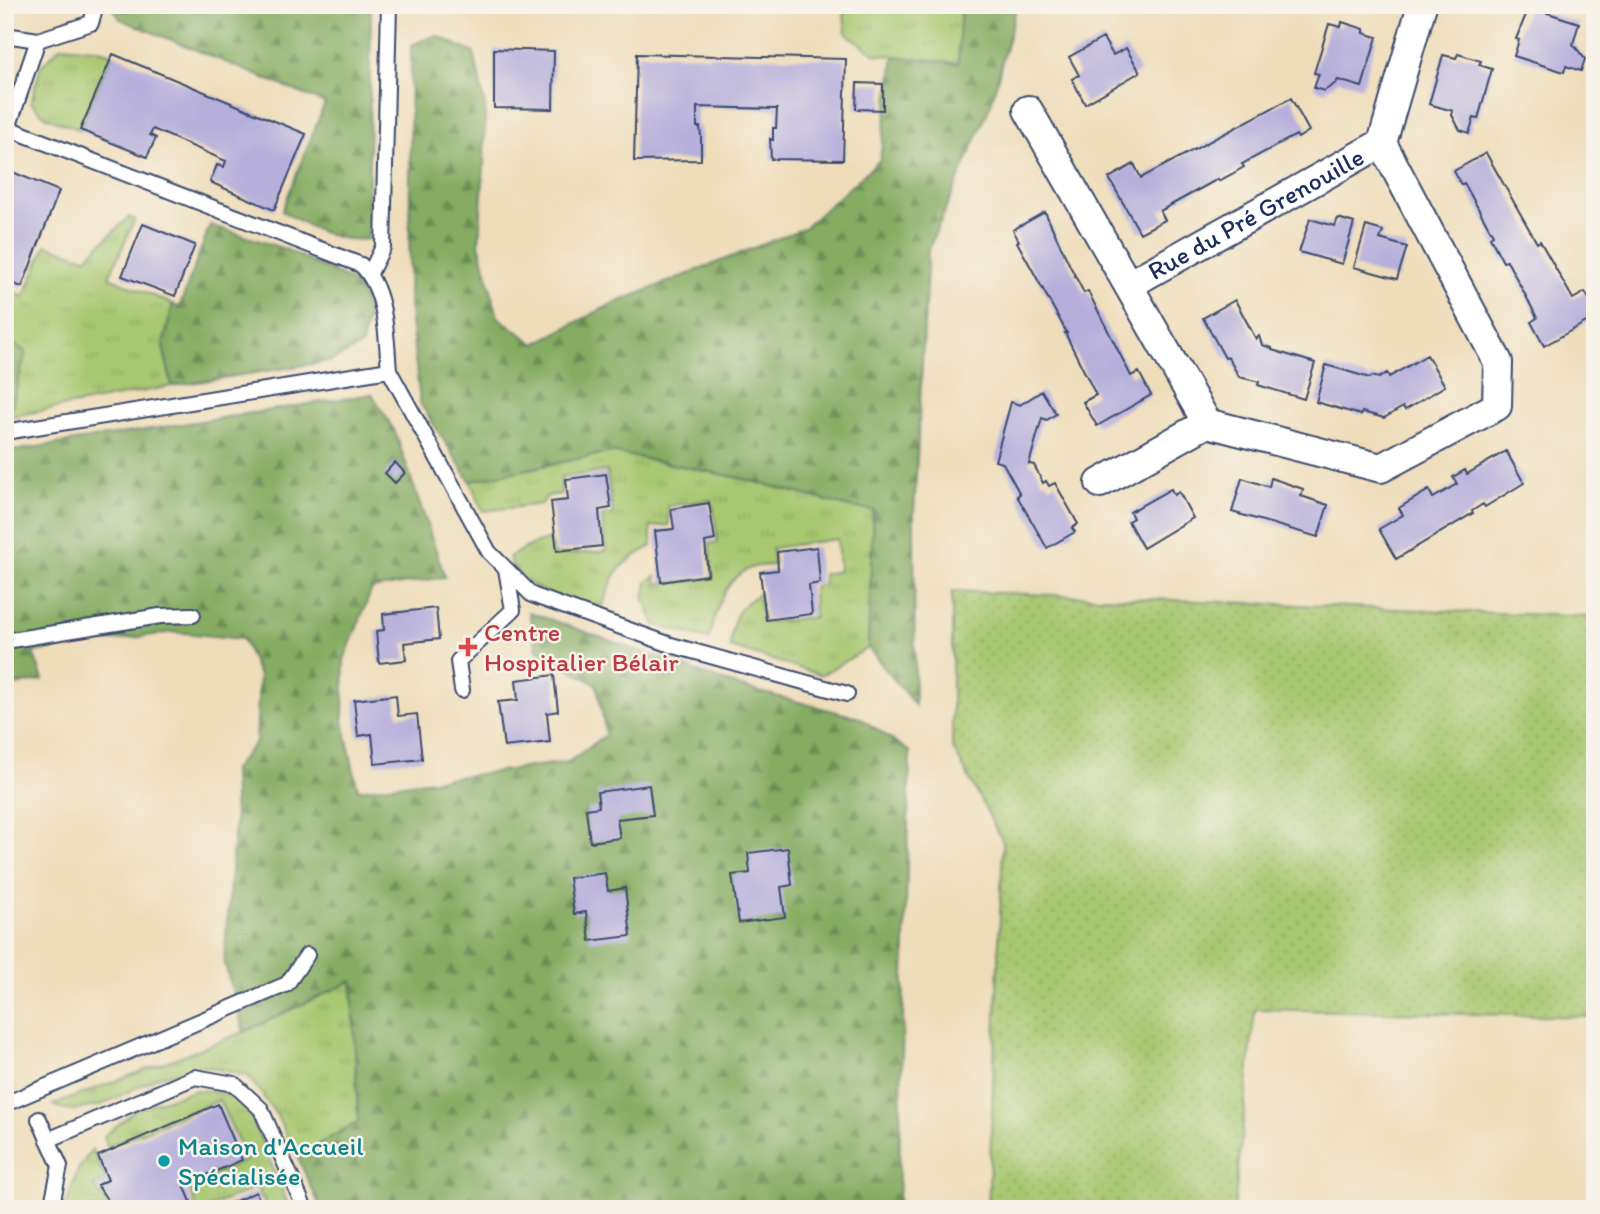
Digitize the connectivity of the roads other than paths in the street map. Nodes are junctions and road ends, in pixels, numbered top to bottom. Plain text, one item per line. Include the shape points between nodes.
1 (96, 5) edge
2 (389, 5) edge
3 (1419, 17) edge
4 (5, 35) edge
5 (38, 40) junction
6 (1028, 110) dead end
7 (7, 128) edge
8 (1382, 143) junction
9 (370, 273) junction
10 (1130, 284) junction
11 (389, 370) junction
12 (1207, 423) junction
13 (5, 432) edge
14 (1100, 483) dead end
15 (506, 569) junction
16 (193, 615) dead end
17 (5, 641) edge
18 (462, 690) dead end
19 (847, 694) dead end
20 (307, 955) dead end
21 (5, 1104) edge
22 (39, 1119) dead end
23 (48, 1140) junction
24 (51, 1209) edge
25 (305, 1209) edge

1 - 5 lane via 91,23
2 - 9 lane via 383,247
3 - 8 street, Rue du Pré Grenouille
4 - 5 lane
5 - 7 lane
6 - 10 street, Rue du Pré Grenouille
7 - 9 lane via 361,265
8 - 10 street, Rue du Pré Grenouille
8 - 12 street, Rue du Pré Grenouille via 1498,362 1497,406 1381,468
9 - 11 lane via 384,313
10 - 12 street, Rue du Pré Grenouille
11 - 13 lane
11 - 15 lane via 489,552
12 - 14 street
15 - 18 lane via 513,610 458,661
15 - 19 lane via 532,595 671,645
16 - 17 lane via 160,616
20 - 21 lane via 287,984
22 - 23 lane
23 - 24 lane via 60,1166
23 - 25 lane via 195,1077 234,1083 261,1109

